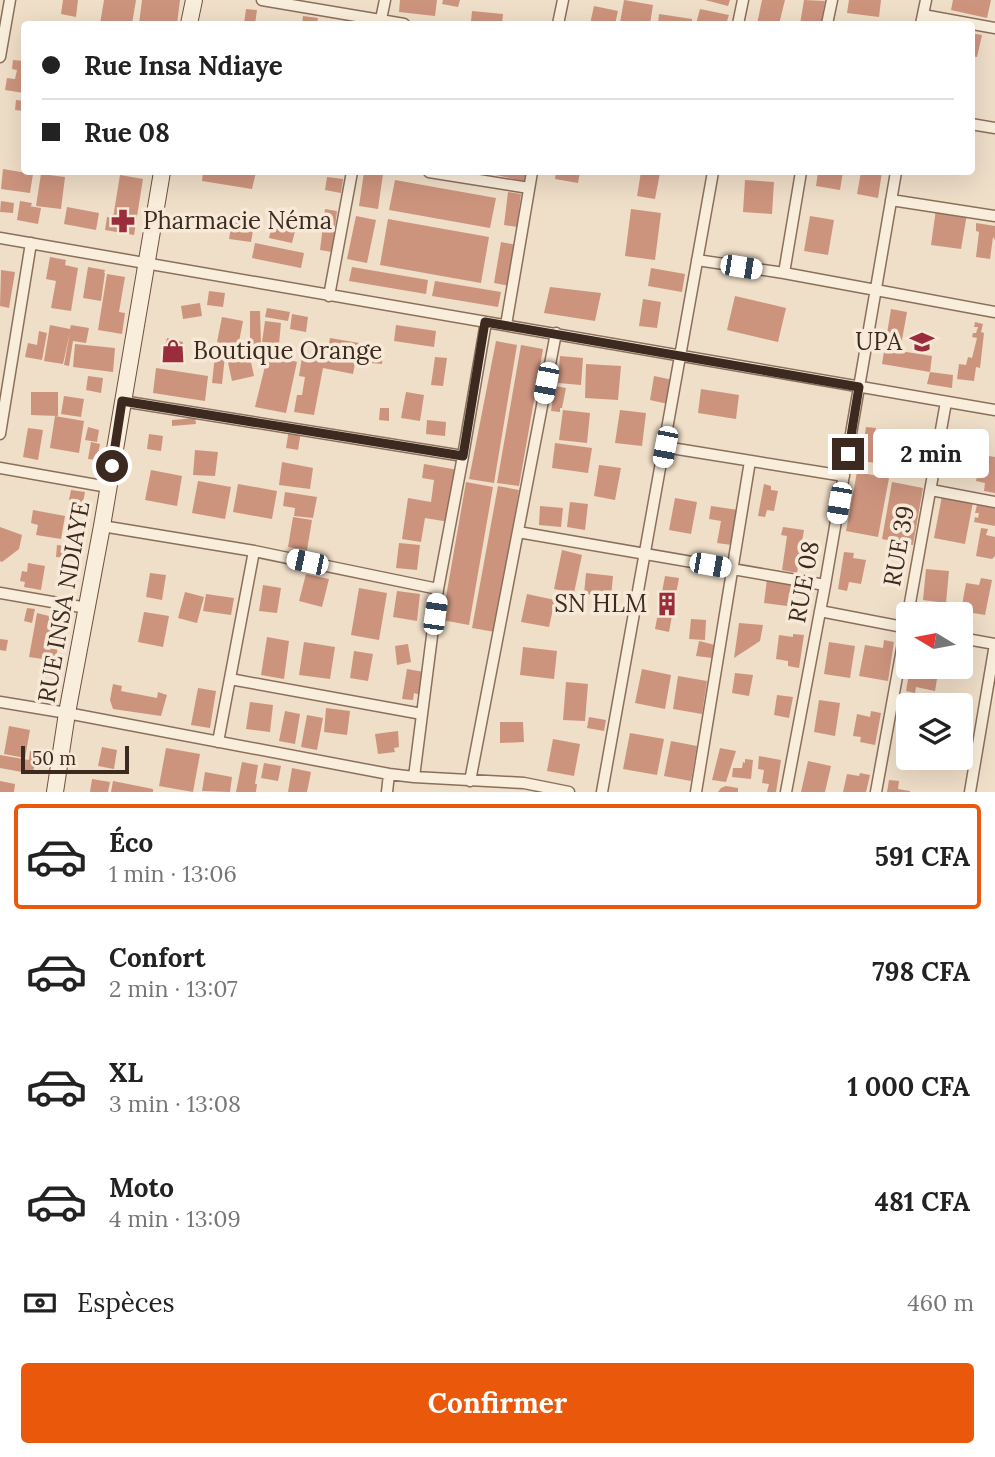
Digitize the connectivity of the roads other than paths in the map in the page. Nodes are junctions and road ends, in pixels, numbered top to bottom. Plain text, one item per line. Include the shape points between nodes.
1 (10, 0) edge
2 (194, 0) edge
3 (262, 0) edge
4 (384, 0) edge
5 (563, 0) edge
6 (743, 0) edge
7 (832, 0) edge
8 (926, 0) edge
9 (922, 20) edge
10 (190, 21) edge
11 (375, 21) edge
12 (380, 21) edge
13 (559, 21) edge
14 (739, 21) edge
15 (828, 21) edge
16 (975, 25) edge
17 (995, 27) edge
18 (0, 57) edge
19 (975, 125) edge
20 (995, 128) edge
21 (161, 175) edge
22 (351, 175) edge
23 (448, 175) edge
24 (531, 175) edge
25 (712, 175) edge
26 (800, 175) edge
27 (895, 175) edge
28 (529, 188) junction
29 (891, 200) junction
30 (995, 216) edge
31 (0, 238) edge
32 (31, 243) junction
33 (697, 260) junction
34 (146, 263) junction
35 (784, 273) junction
36 (876, 291) junction
37 (329, 296) junction
38 (995, 312) edge
39 (485, 322) junction
40 (506, 325) junction
41 (556, 333) junction
42 (680, 355) junction
43 (859, 387) junction
44 (122, 401) junction
45 (946, 402) junction
46 (995, 410) edge
47 (0, 434) edge
48 (665, 447) junction
49 (463, 456) junction
50 (750, 461) junction
51 (0, 468) edge
52 (844, 476) junction
53 (108, 487) junction
54 (930, 490) junction
55 (995, 502) edge
56 (102, 526) junction
57 (518, 532) junction
58 (254, 551) junction
59 (644, 553) junction
60 (733, 569) junction
61 (825, 585) junction
62 (438, 589) junction
63 (0, 593) edge
64 (910, 602) edge
65 (87, 608) junction
66 (820, 611) junction
67 (896, 626) edge
68 (973, 640) edge
69 (995, 644) edge
70 (230, 679) junction
71 (897, 679) edge
72 (0, 702) edge
73 (67, 713) junction
74 (422, 714) junction
75 (218, 742) junction
76 (389, 774) junction
77 (414, 777) junction
78 (470, 781) junction
79 (523, 788) edge
80 (55, 792) edge
81 (387, 792) edge
82 (569, 792) edge
83 (602, 792) edge
84 (696, 792) edge
85 (786, 792) edge
86 (876, 792) edge
87 (970, 792) edge

1 - 18 street
2 - 10 main road
3 - 11 street
4 - 12 street
5 - 13 street
6 - 14 street
7 - 15 street
8 - 9 street
16 - 17 street
19 - 20 street
21 - 34 main road, RUE INSA NDIAYE
22 - 37 street
23 - 28 street
24 - 28 street
25 - 33 street
26 - 35 street
27 - 29 street, RUE 08
28 - 40 street
29 - 30 street
29 - 36 street, RUE 08
31 - 32 street
32 - 34 street
32 - 47 street
33 - 35 street
33 - 42 street
34 - 37 street
34 - 44 main road, RUE INSA NDIAYE
35 - 36 street
36 - 38 street
36 - 43 street, RUE 08
37 - 39 street
39 - 40 street
39 - 49 street
40 - 41 street
41 - 42 street
41 - 57 street
42 - 43 street
42 - 48 street
43 - 45 street
43 - 52 street, RUE 08
44 - 49 street
44 - 53 main road, RUE INSA NDIAYE
45 - 46 street
45 - 54 street, RUE 39
48 - 50 street
48 - 59 street
49 - 62 street
50 - 52 street
50 - 60 street
51 - 53 street
52 - 61 street, RUE 08
53 - 56 main road, RUE INSA NDIAYE
54 - 55 street
54 - 64 street, RUE 39
56 - 58 street
56 - 65 main road, RUE INSA NDIAYE
57 - 59 street
57 - 78 street
58 - 62 street
58 - 70 street
59 - 60 street
59 - 83 street
60 - 61 street
60 - 84 street
61 - 66 street, RUE 08
62 - 74 street
63 - 65 street
65 - 73 main road, RUE INSA NDIAYE
66 - 67 street
66 - 85 street, RUE 08
68 - 69 street
69 - 87 street
70 - 74 street
70 - 75 street
71 - 86 street, RUE 39
72 - 73 street
73 - 75 street
73 - 80 main road, RUE INSA NDIAYE
74 - 77 street
75 - 76 street
76 - 77 street
76 - 81 street
77 - 78 street
78 - 79 street
79 - 82 street

